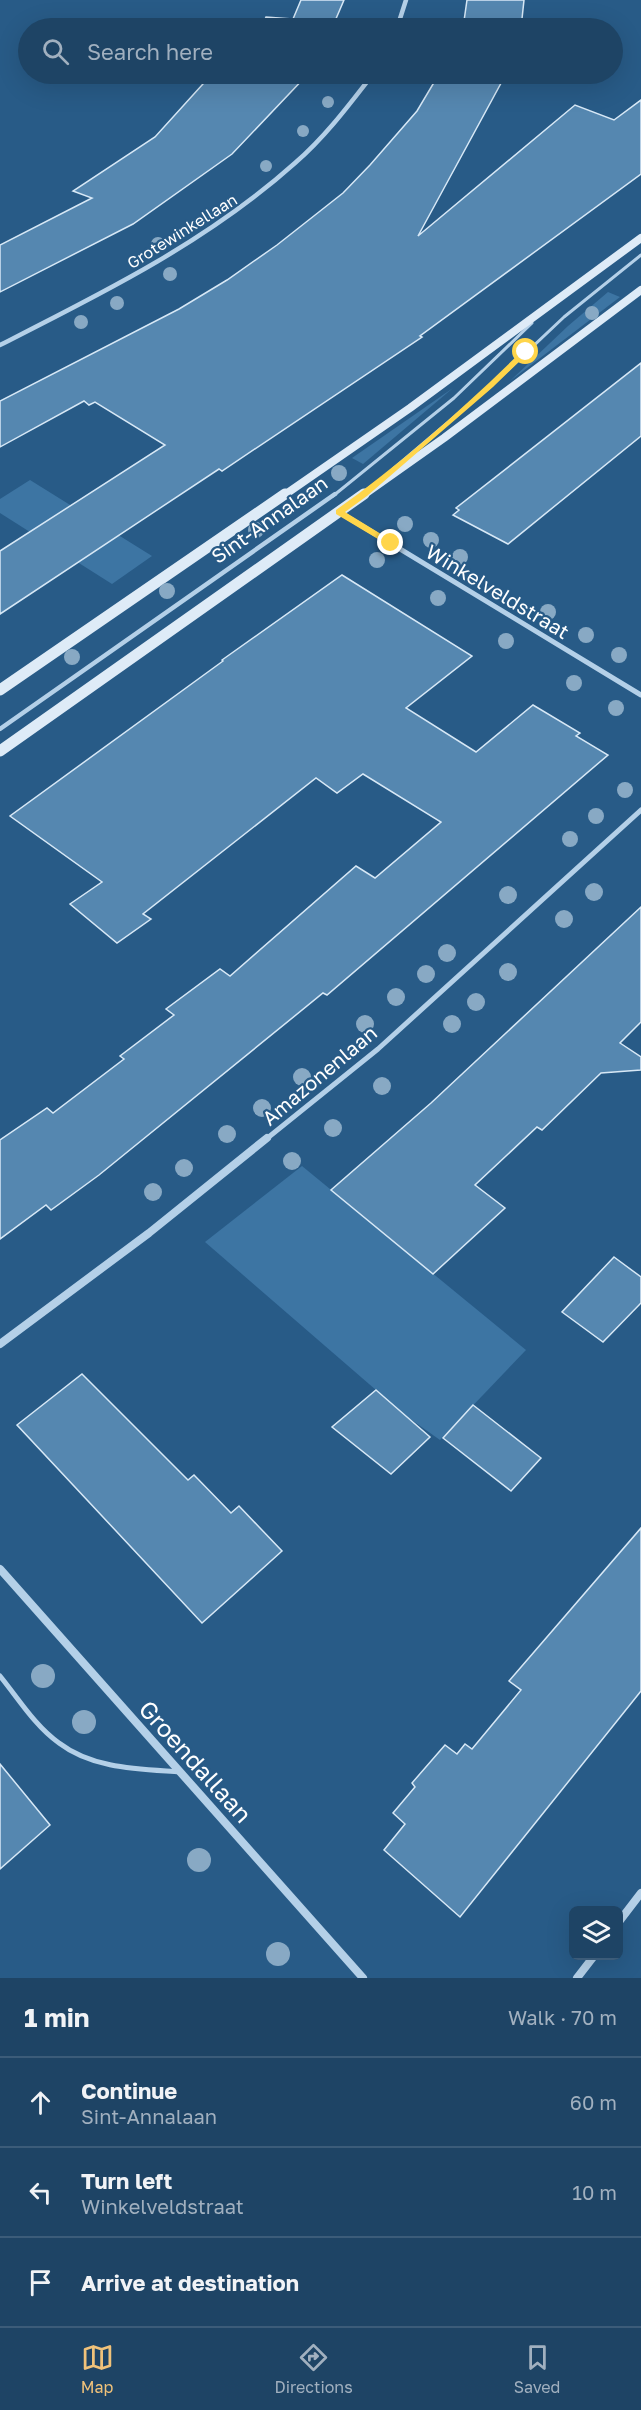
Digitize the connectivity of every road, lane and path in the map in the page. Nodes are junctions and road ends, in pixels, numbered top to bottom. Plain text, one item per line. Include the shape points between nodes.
1 (406, 0) edge
2 (400, 18) edge
3 (366, 84) edge
4 (641, 238) edge
5 (641, 255) edge
6 (641, 290) edge
7 (540, 315) junction
8 (0, 345) edge
9 (364, 495) junction
10 (339, 512) junction
11 (0, 690) edge
12 (641, 695) edge
13 (0, 729) edge
14 (0, 750) edge
15 (641, 810) edge
16 (0, 1344) edge
17 (0, 1569) edge
18 (0, 1676) edge
19 (180, 1772) junction
20 (641, 1893) edge
21 (623, 1916) edge
22 (591, 1960) edge
23 (363, 1978) edge
24 (577, 1978) edge

1 - 2 street
3 - 8 street, Grotewinkellaan via 281,178 205,234
4 - 7 main road, Sint-Annalaan
5 - 9 lane, Sint-Annalaan
6 - 9 main road, Sint-Annalaan
7 - 11 main road, Sint-Annalaan
7 - 13 lane, Sint-Annalaan via 454,398 369,468
9 - 10 main road, Sint-Annalaan
10 - 12 street, Winkelveldstraat
10 - 14 main road, Sint-Annalaan
15 - 16 street, Amazonenlaan via 378,1049 195,1197
17 - 19 street, Groendallaan
18 - 19 lane via 70,1751 126,1767
19 - 23 street, Groendallaan
20 - 21 street
22 - 24 street

